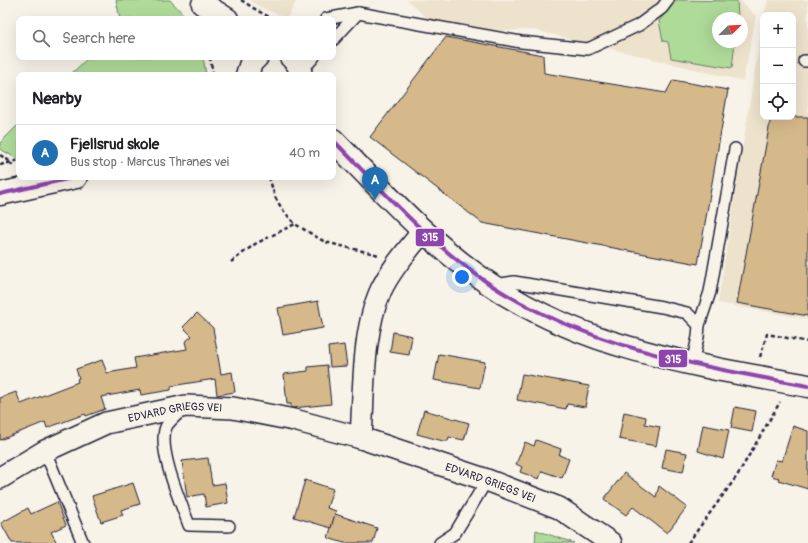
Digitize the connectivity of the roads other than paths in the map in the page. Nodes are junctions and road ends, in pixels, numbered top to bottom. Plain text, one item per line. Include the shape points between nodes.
1 (668, 0) edge
2 (205, 8) edge
3 (358, 13) junction
4 (221, 16) edge
5 (336, 17) edge
6 (336, 37) edge
7 (336, 143) edge
8 (734, 149) dead end
9 (63, 180) edge
10 (0, 194) edge
11 (422, 231) junction
12 (491, 285) junction
13 (699, 324) junction
14 (692, 364) junction
15 (799, 384) edge
16 (186, 406) junction
17 (361, 438) junction
18 (45, 451) junction
19 (0, 478) edge
20 (487, 480) junction
21 (230, 526) dead end
22 (83, 543) edge
23 (440, 543) edge
24 (611, 543) edge

1 - 3 lane via 662,8 639,25 588,49 521,42
2 - 4 main road
3 - 5 lane
3 - 6 lane
7 - 11 main road
8 - 13 lane via 710,292
9 - 10 main road
11 - 12 main road
11 - 17 street via 396,265 374,305 367,337
12 - 13 lane via 514,282 662,307 687,313
12 - 14 main road via 543,315 597,339 642,353
13 - 14 lane
14 - 15 main road
16 - 17 street, EDVARD GRIEGS VEI via 233,408 294,420
16 - 18 street, EDVARD GRIEGS VEI via 106,423
16 - 21 lane via 166,426 164,448 173,482 189,525
17 - 20 street, EDVARD GRIEGS VEI
18 - 19 street, EDVARD GRIEGS VEI
18 - 22 lane
20 - 23 lane via 455,533
20 - 24 street, EDVARD GRIEGS VEI via 559,508

